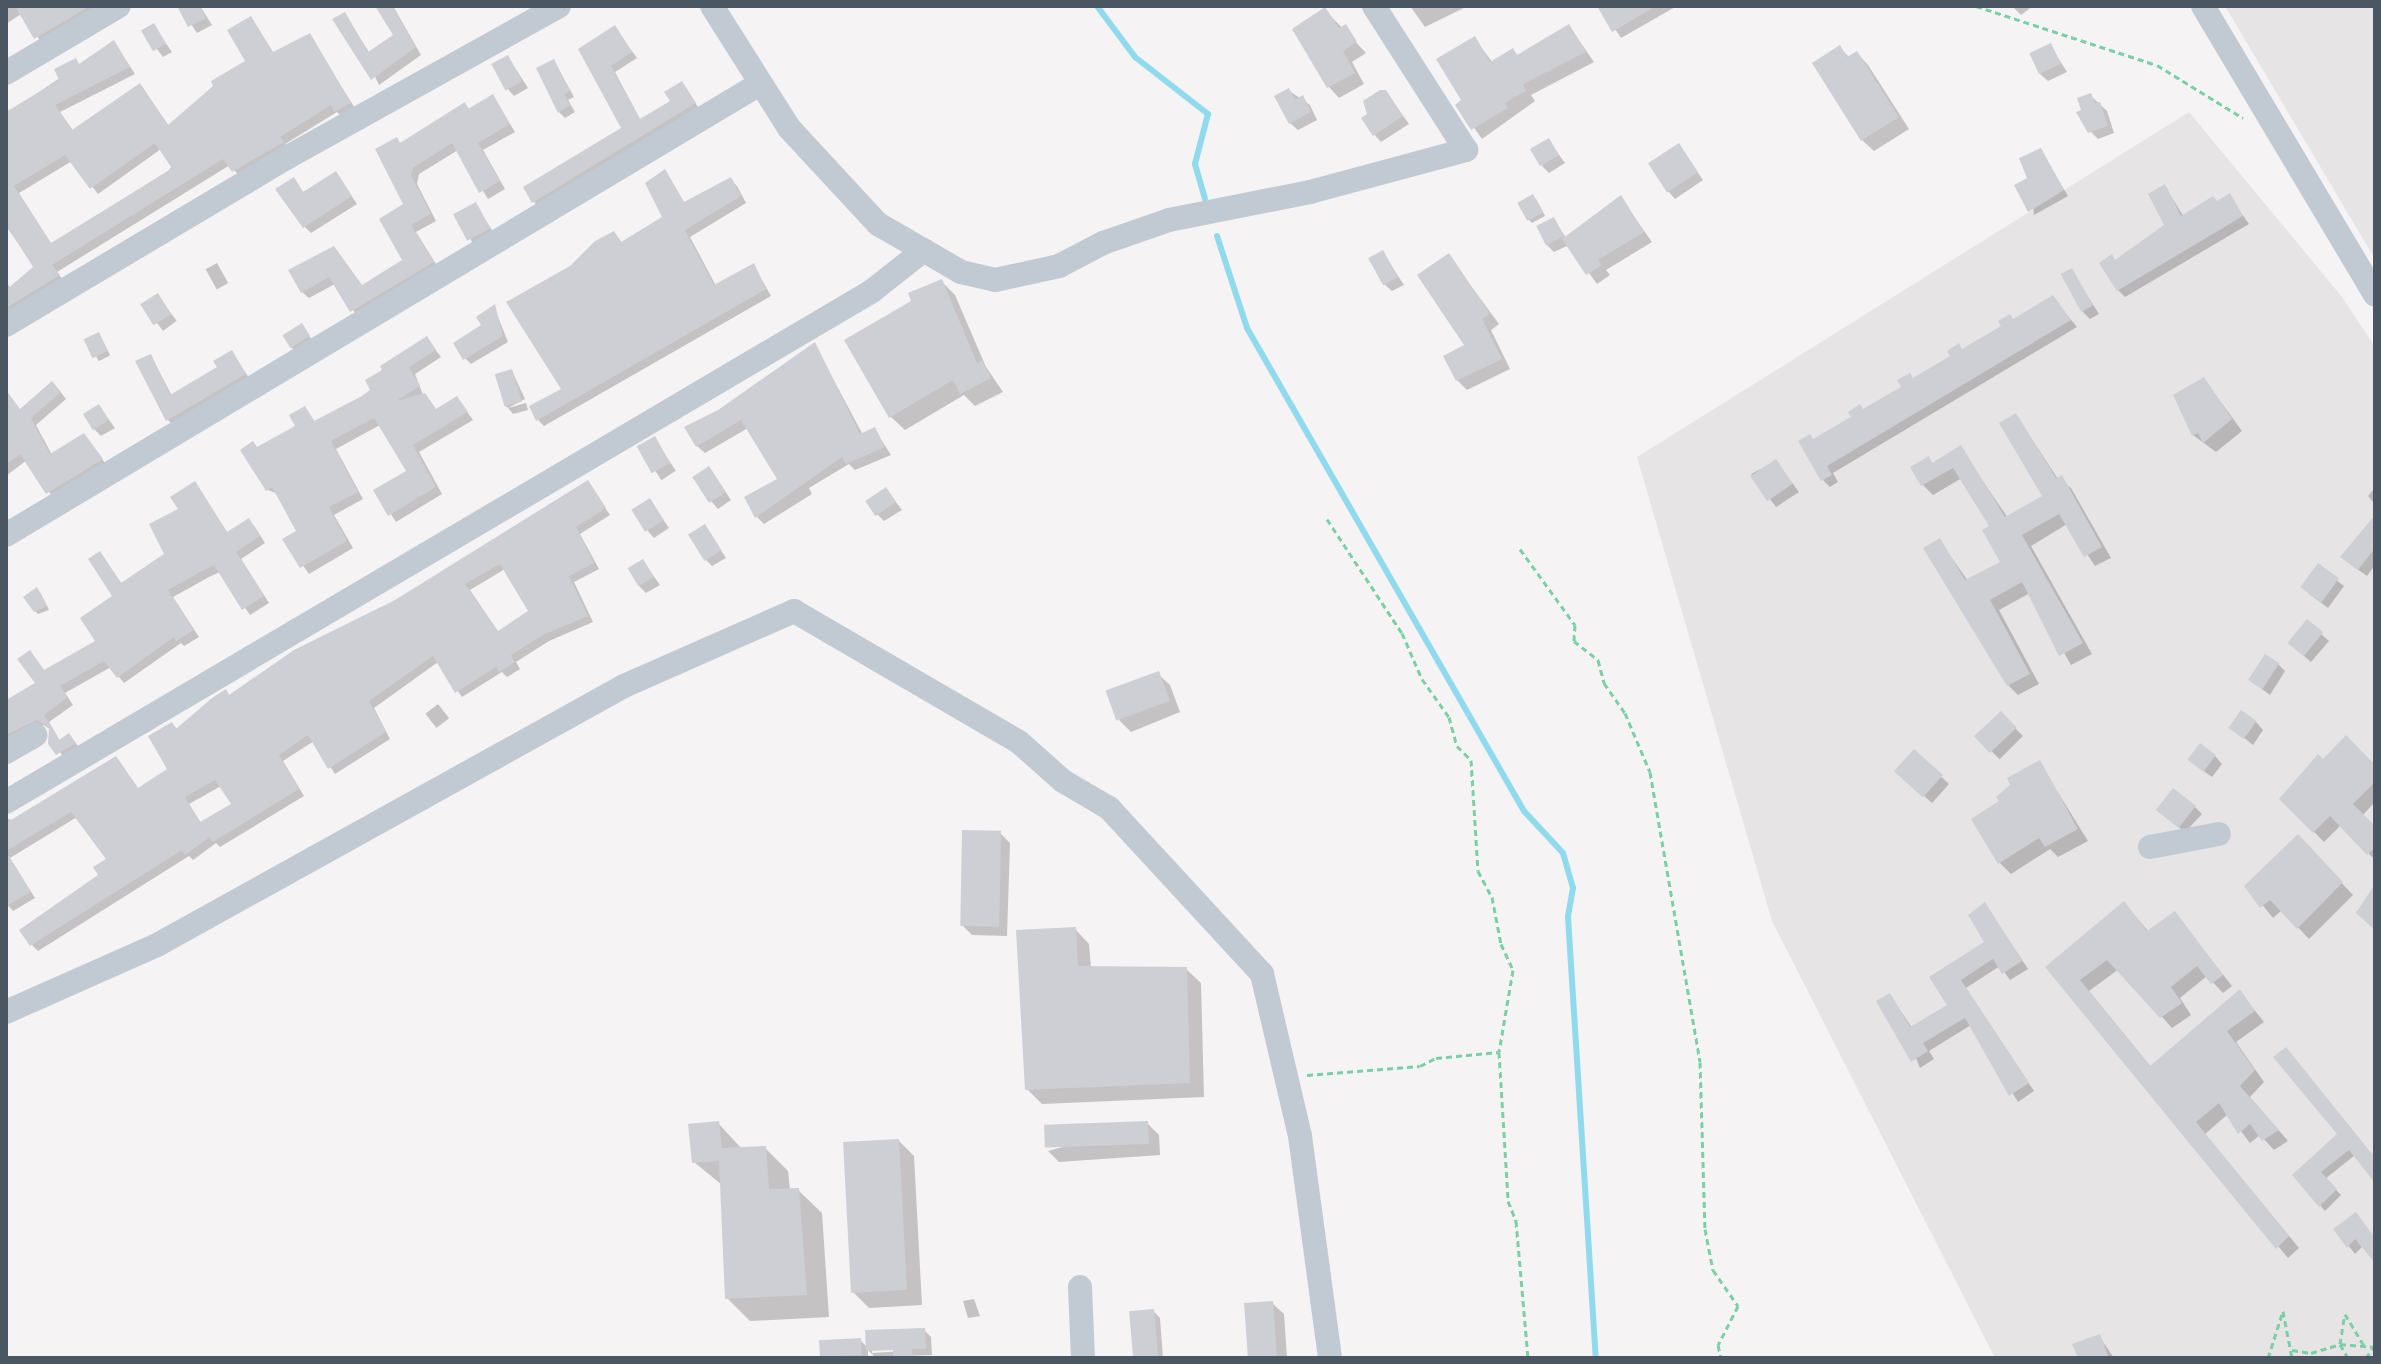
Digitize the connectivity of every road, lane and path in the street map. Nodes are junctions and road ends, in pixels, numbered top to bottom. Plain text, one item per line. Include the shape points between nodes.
1 (119, 6) edge
2 (559, 6) edge
3 (712, 6) edge
4 (1374, 6) edge
5 (1976, 6) edge
6 (2203, 6) edge
7 (6, 73) edge
8 (758, 85) junction
9 (2246, 120) dead end
10 (924, 250) junction
11 (2375, 295) edge
12 (6, 325) edge
13 (1327, 519) dead end
14 (6, 535) edge
15 (1520, 549) dead end
16 (36, 735) dead end
17 (6, 752) edge
18 (6, 802) edge
19 (2219, 834) dead end
20 (2150, 847) dead end
21 (6, 1012) edge
22 (1499, 1052) junction
23 (1288, 1072) junction
24 (1080, 1287) dead end
25 (2340, 1344) junction
26 (2374, 1345) edge
27 (2364, 1346) junction
28 (2292, 1350) junction
29 (1083, 1358) edge
30 (1330, 1358) edge
31 (1528, 1358) edge
32 (1721, 1358) edge
33 (2268, 1358) edge
34 (2292, 1358) edge
35 (2348, 1358) edge
36 (2366, 1358) edge

1 - 7 street
2 - 12 street via 288,157
3 - 8 street
4 - 10 street via 1466,150 1310,192 1169,220 1030,276 995,280 961,272
5 - 9 path via 2157,65
6 - 11 street
8 - 10 street via 837,184 878,224
8 - 14 street
10 - 18 street via 872,291
13 - 22 path via 1402,633 1422,679 1449,717 1457,746 1471,760 1478,871 1492,897 1501,944 1513,970
15 - 32 path via 1575,625 1574,641 1598,660 1604,683 1625,713 1650,772 1700,1062 1705,1229 1713,1270 1738,1306 1718,1345
16 - 17 street
19 - 20 street
21 - 23 street via 157,945 624,686 794,611 1019,742 1063,781 1109,808 1262,974
22 - 23 path via 1436,1058 1420,1066 1379,1065 1314,1075
22 - 31 path via 1508,1201 1516,1221
23 - 30 street
24 - 29 street
25 - 27 path
25 - 27 path via 2345,1314
25 - 28 path via 2311,1353
25 - 35 path
26 - 27 path
26 - 36 path
28 - 33 path via 2283,1311
28 - 34 path

